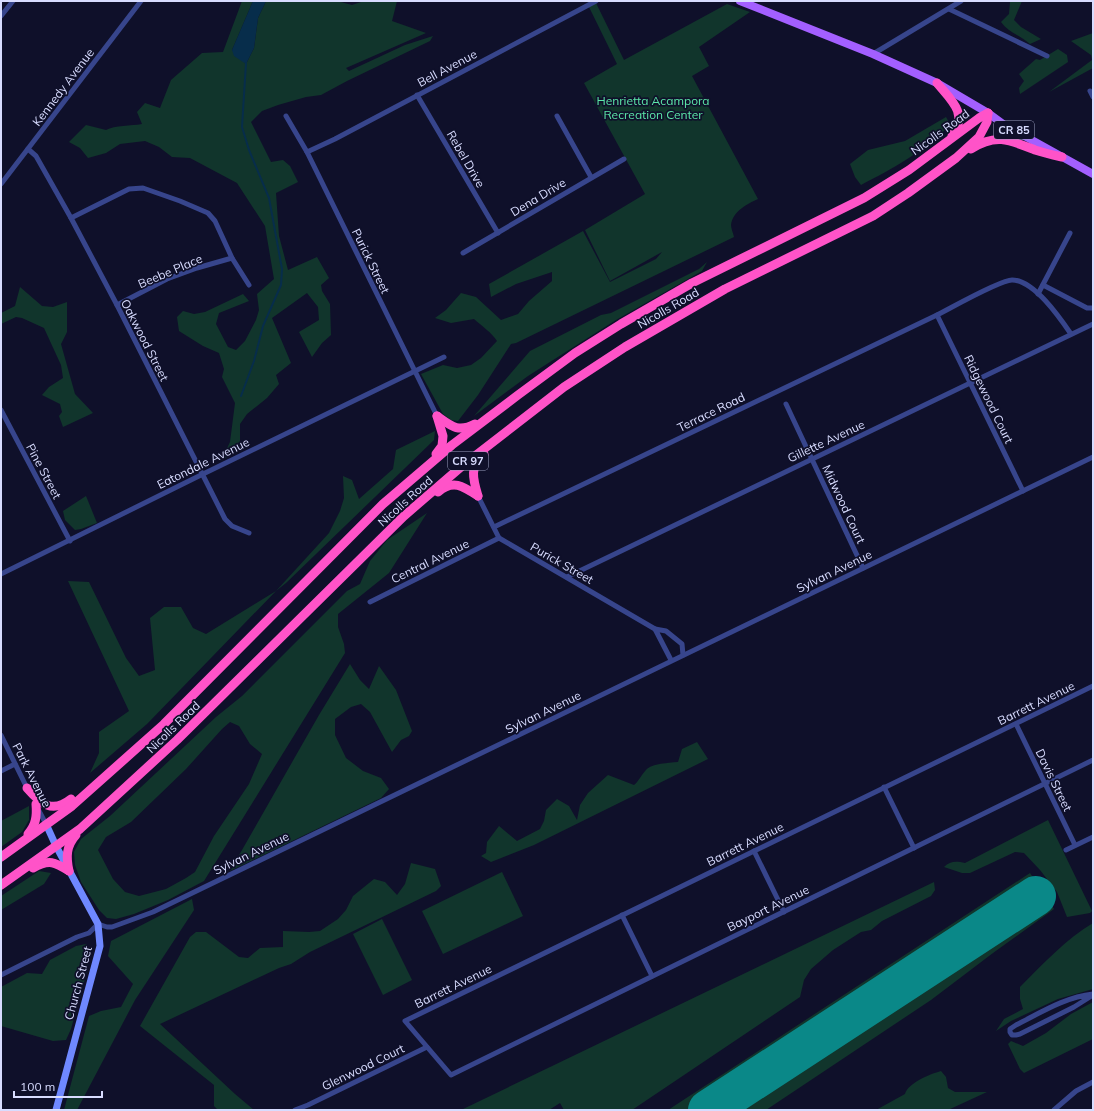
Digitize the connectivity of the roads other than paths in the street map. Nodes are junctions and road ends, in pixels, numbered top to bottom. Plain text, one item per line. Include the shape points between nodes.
1 (13, 1) edge
2 (141, 1) edge
3 (596, 1) edge
4 (740, 1) edge
5 (961, 1) edge
6 (948, 9) junction
7 (1, 16) edge
8 (873, 54) junction
9 (1047, 56) dead end
10 (938, 83) junction
11 (1090, 91) dead end
12 (417, 95) junction
13 (1093, 97) edge
14 (988, 113) junction
15 (286, 116) dead end
16 (557, 116) dead end
17 (948, 141) junction
18 (28, 149) junction
19 (307, 152) junction
20 (1062, 157) junction
21 (956, 158) junction
22 (624, 159) dead end
23 (1093, 174) edge
24 (591, 177) junction
25 (1, 184) edge
26 (71, 218) junction
27 (498, 233) junction
28 (1070, 233) dead end
29 (463, 253) dead end
30 (232, 258) junction
31 (1043, 285) junction
32 (249, 286) dead end
33 (1038, 294) junction
34 (117, 305) junction
35 (1093, 308) edge
36 (937, 315) junction
37 (1093, 324) edge
38 (1071, 334) junction
39 (444, 357) dead end
40 (414, 371) junction
41 (971, 383) junction
42 (786, 404) dead end
43 (1, 410) edge
44 (496, 411) junction
45 (437, 416) junction
46 (497, 439) junction
47 (1093, 457) edge
48 (812, 459) junction
49 (427, 466) junction
50 (201, 475) junction
51 (1023, 491) junction
52 (478, 496) junction
53 (415, 506) junction
54 (494, 527) junction
55 (249, 533) dead end
56 (498, 538) junction
57 (70, 541) junction
58 (863, 568) junction
59 (1, 574) edge
60 (568, 577) junction
61 (370, 602) dead end
62 (656, 629) junction
63 (683, 655) junction
64 (671, 660) junction
65 (1093, 686) edge
66 (1016, 724) junction
67 (1, 735) edge
68 (134, 751) junction
69 (1093, 760) edge
70 (15, 764) junction
71 (1, 771) edge
72 (1045, 783) junction
73 (884, 787) junction
74 (27, 788) junction
75 (36, 804) junction
76 (46, 824) junction
77 (80, 829) junction
78 (1093, 837) edge
79 (1075, 845) junction
80 (56, 846) junction
81 (914, 848) junction
82 (1066, 850) dead end
83 (754, 851) junction
84 (3, 856) edge
85 (69, 871) junction
86 (17, 874) junction
87 (1, 885) edge
88 (784, 912) junction
89 (622, 915) junction
90 (98, 924) junction
91 (1, 975) edge
92 (652, 976) junction
93 (1093, 995) edge
94 (427, 1047) junction
95 (1093, 1082) edge
96 (309, 1107) edge
97 (56, 1110) edge
98 (295, 1110) edge
99 (1054, 1110) edge

1 - 7 street
2 - 18 street, Kennedy Avenue
3 - 12 street, Bell Avenue
4 - 8 main road, CR 85
5 - 6 street
6 - 8 street
6 - 9 street
8 - 10 main road, CR 85
10 - 14 main road, CR 85
10 - 17 highway via 960,115 956,130
11 - 13 street
12 - 19 street, Bell Avenue
12 - 27 street, Rebel Drive
14 - 17 highway, Nicolls Road / CR 97
14 - 20 main road, CR 85
14 - 21 highway, Nicolls Road / CR 97 via 987,122 979,137
15 - 19 street, Purick Street
16 - 24 street
17 - 44 highway, Nicolls Road / CR 97 via 909,170 864,198 692,283 621,324 575,353
18 - 25 street, Kennedy Avenue
18 - 26 street, Oakwood Street via 36,156
19 - 40 street, Purick Street
20 - 21 highway via 1005,139 996,139 979,144
20 - 23 main road, CR 85
21 - 46 highway, Nicolls Road / CR 97 via 873,216 725,289 625,347 564,387
22 - 24 street, Dena Drive
24 - 27 street, Dena Drive
26 - 30 street via 129,189 144,188 208,213 215,221
26 - 34 street, Oakwood Street
27 - 29 street, Dena Drive
28 - 31 street
30 - 32 street
30 - 34 street, Beebe Place via 167,279
31 - 33 street
31 - 35 street via 1087,308
33 - 36 street, Terrace Road via 1026,284 1011,280
33 - 38 street, Terrace Road via 1057,313
34 - 50 street, Oakwood Street
36 - 41 street, Ridgewood Court
36 - 54 street, Terrace Road
37 - 38 street, Gillette Avenue
38 - 41 street, Gillette Avenue
39 - 40 street, Eatondale Avenue
40 - 45 street, Purick Street
40 - 50 street, Eatondale Avenue
41 - 48 street, Gillette Avenue
41 - 51 street, Ridgewood Court
42 - 48 street, Midwood Court
43 - 57 street, Pine Street
44 - 45 highway via 469,427 460,429 453,428
44 - 49 highway, Nicolls Road / CR 97
45 - 49 highway via 443,436 442,446
46 - 52 highway via 495,445 477,460 473,470
46 - 53 highway, Nicolls Road / CR 97
47 - 51 street, Sylvan Avenue
48 - 58 street, Midwood Court
48 - 60 street, Gillette Avenue
49 - 68 highway, Nicolls Road / CR 97 via 383,504
50 - 55 street, Oakwood Street via 225,519 232,526
50 - 57 street, Eatondale Avenue
51 - 58 street, Sylvan Avenue
52 - 53 highway via 465,487 453,484 443,488 427,502
52 - 54 street
53 - 77 highway, Nicolls Road / CR 97 via 178,740
54 - 56 street
56 - 60 street, Purick Street
56 - 61 street, Central Avenue
57 - 59 street, Eatondale Avenue
58 - 63 street, Sylvan Avenue
60 - 62 street, Purick Street
62 - 63 street, Purick Street via 666,631 682,644
62 - 64 street
63 - 64 street, Sylvan Avenue
64 - 90 street, Sylvan Avenue via 153,912 112,927
65 - 66 street, Barrett Avenue
66 - 72 street, Davis Street
66 - 73 street, Barrett Avenue
67 - 70 street, Park Avenue
68 - 74 highway via 59,807 44,804
68 - 76 highway, Nicolls Road / CR 97 via 72,806
69 - 72 street, Bayport Avenue
70 - 71 street
70 - 74 street, Park Avenue
72 - 79 street, Davis Street
72 - 81 street, Bayport Avenue
73 - 81 street
73 - 83 street, Barrett Avenue
74 - 75 street, Park Avenue
75 - 76 street, Park Avenue
75 - 84 highway via 37,814 33,829
76 - 80 street, Church Street
76 - 84 highway, Nicolls Road / CR 97
77 - 80 highway, Nicolls Road / CR 97
77 - 85 highway via 66,854
78 - 79 street
79 - 82 street
80 - 85 street, Church Street
80 - 86 highway, Nicolls Road / CR 97
81 - 88 street, Bayport Avenue
83 - 88 street
83 - 89 street, Barrett Avenue
85 - 86 highway via 56,863 48,862
85 - 90 street, Church Street
86 - 87 highway, Nicolls Road / CR 97
88 - 92 street, Bayport Avenue
89 - 92 street
89 - 94 street, Barrett Avenue via 405,1020
90 - 91 street via 89,933
90 - 97 street, Church Street via 100,946
92 - 94 street, Bayport Avenue via 451,1075
93 - 93 street via 1065,1001 1016,1025 1010,1032 1016,1036
94 - 96 street, Glenwood Court
95 - 99 street via 1076,1091
96 - 98 street, Glenwood Court

